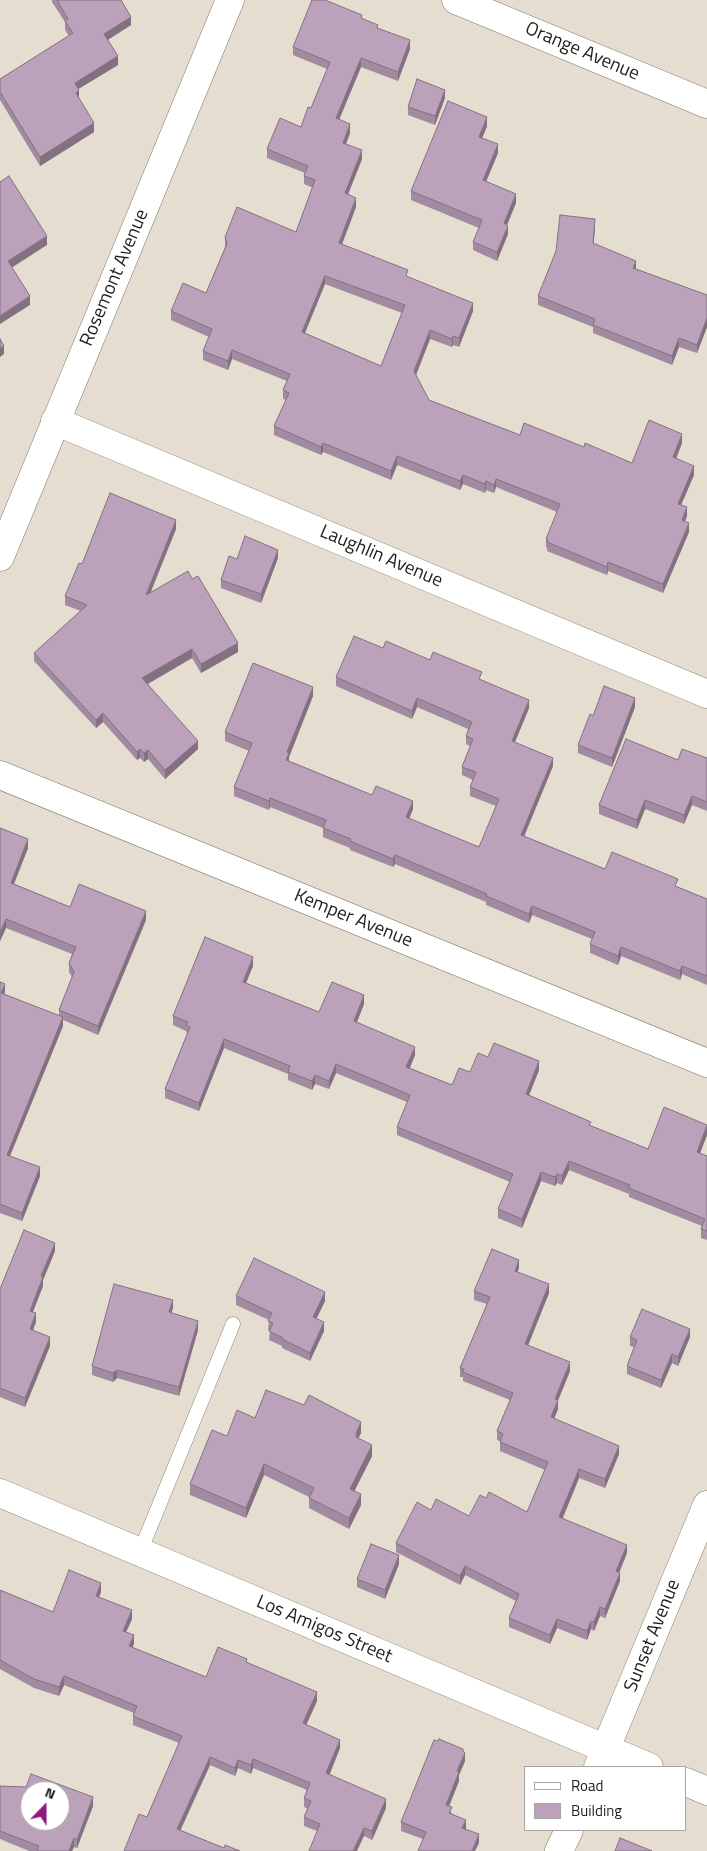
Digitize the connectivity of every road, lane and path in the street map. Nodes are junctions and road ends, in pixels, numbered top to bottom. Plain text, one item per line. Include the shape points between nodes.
1 (230, 0) edge
2 (456, 0) edge
3 (707, 104) edge
4 (55, 421) junction
5 (0, 557) edge
6 (707, 694) edge
7 (0, 775) edge
8 (707, 1063) edge
9 (233, 1324) dead end
10 (0, 1493) edge
11 (707, 1505) edge
12 (140, 1552) junction
13 (602, 1758) edge
14 (644, 1766) edge
15 (687, 1782) edge
16 (707, 1791) edge
17 (569, 1831) edge
18 (559, 1851) edge

1 - 4 street, Rosemont Avenue
2 - 3 street, Orange Avenue
4 - 5 street, Rosemont Avenue
4 - 6 street, Laughlin Avenue
7 - 8 street, Kemper Avenue
9 - 12 lane
10 - 12 street, Los Amigos Street
11 - 13 street, Sunset Avenue
12 - 13 street, Los Amigos Street
13 - 14 street, Los Amigos Street
15 - 16 street
17 - 18 street

